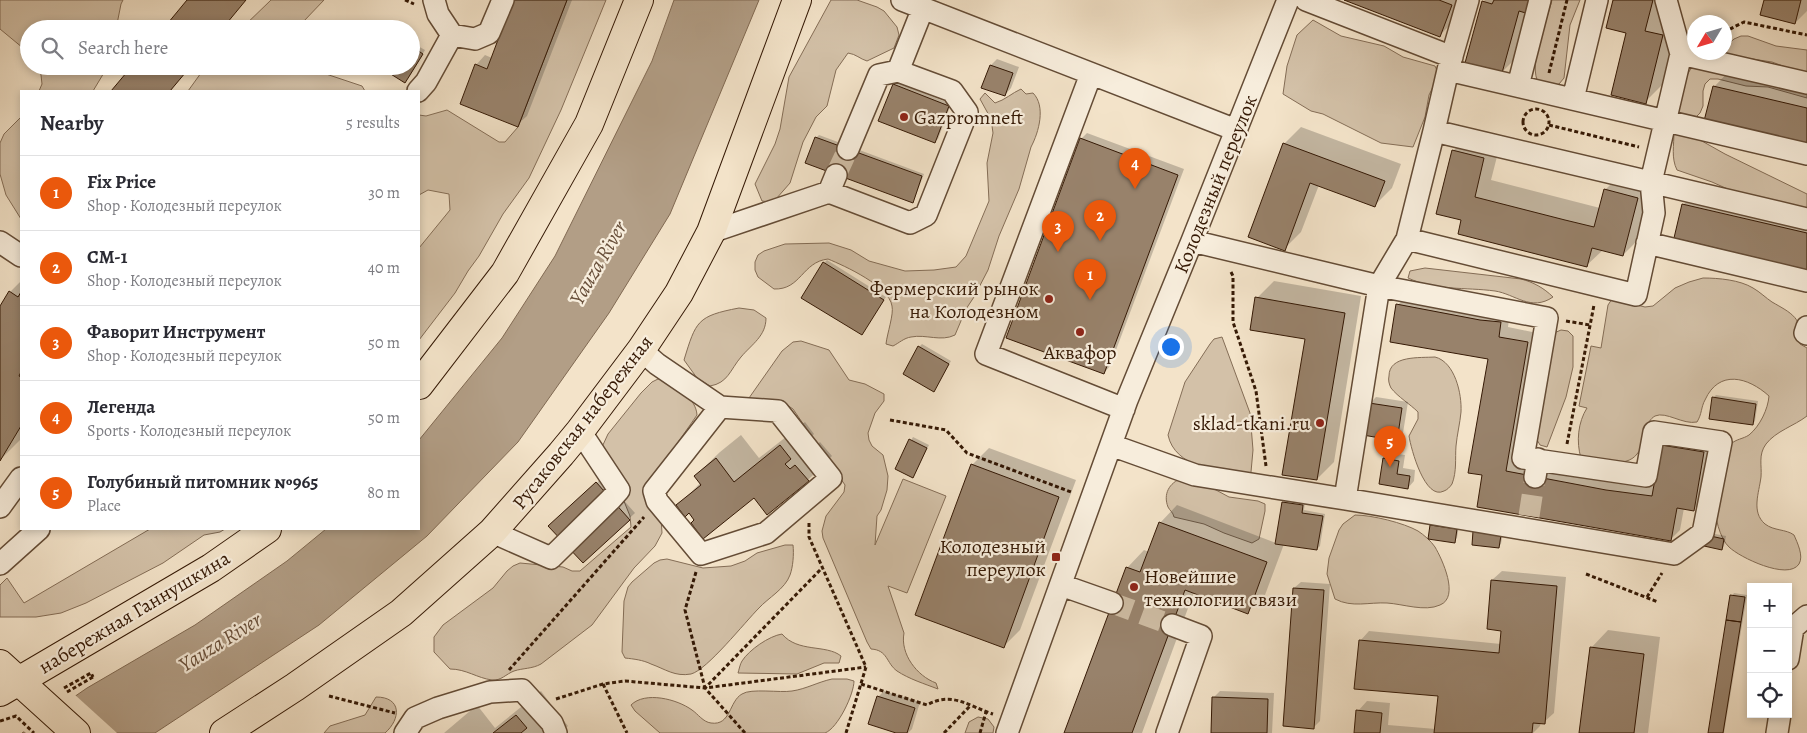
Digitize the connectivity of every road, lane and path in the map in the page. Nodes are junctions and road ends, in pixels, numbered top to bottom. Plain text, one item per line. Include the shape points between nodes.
1 (434, 0) edge
2 (503, 0) edge
3 (639, 0) edge
4 (797, 0) edge
5 (902, 0) edge
6 (1288, 0) edge
7 (1306, 0) edge
8 (1468, 0) edge
9 (1540, 0) edge
10 (1568, 0) edge
11 (1597, 0) edge
12 (1666, 0) edge
13 (923, 8) junction
14 (1732, 28) edge
15 (452, 35) junction
16 (1807, 35) edge
17 (1681, 54) junction
18 (1450, 63) junction
19 (898, 71) junction
20 (1091, 74) junction
21 (1807, 83) edge
22 (1518, 86) junction
23 (419, 90) edge
24 (1573, 99) junction
25 (1542, 101) junction
26 (1666, 121) junction
27 (1549, 125) junction
28 (1236, 130) junction
29 (1434, 131) junction
30 (848, 149) tunnel mouth
31 (1658, 152) junction
32 (1807, 154) edge
33 (1651, 182) junction
34 (1807, 219) edge
35 (711, 232) junction
36 (1407, 239) junction
37 (1192, 241) junction
38 (1648, 244) junction
39 (1221, 248) junction
40 (1807, 281) edge
41 (1598, 285) junction
42 (1379, 286) junction
43 (1807, 327) edge
44 (1807, 334) edge
45 (641, 350) junction
46 (420, 384) edge
47 (720, 407) junction
48 (1124, 409) junction
49 (890, 420) dead end
50 (580, 431) junction
51 (1567, 443) dead end
52 (1111, 446) junction
53 (20, 479) edge
54 (1268, 487) junction
55 (816, 491) junction
56 (1078, 495) dead end
57 (1345, 498) junction
58 (657, 501) junction
59 (0, 508) edge
60 (39, 530) edge
61 (265, 530) edge
62 (492, 532) junction
63 (700, 554) junction
64 (1674, 554) junction
65 (0, 564) edge
66 (823, 568) junction
67 (1586, 574) dead end
68 (1061, 585) junction
69 (1647, 597) junction
70 (1658, 602) dead end
71 (1112, 603) tunnel mouth
72 (1807, 616) edge
73 (1172, 625) tunnel mouth
74 (1792, 634) edge
75 (0, 664) edge
76 (866, 668) junction
77 (603, 684) junction
78 (861, 684) junction
79 (10, 687) edge
80 (705, 688) junction
81 (490, 692) junction
82 (59, 695) junction
83 (328, 696) dead end
84 (536, 705) junction
85 (970, 706) junction
86 (986, 712) junction
87 (996, 715) dead end
88 (1779, 718) edge
89 (0, 721) edge
90 (410, 725) edge
91 (34, 733) edge
92 (76, 733) edge
93 (224, 733) edge
94 (556, 733) edge
95 (627, 733) edge
96 (745, 733) edge
97 (846, 733) edge
98 (944, 733) edge
99 (980, 733) edge
100 (1007, 733) edge
101 (1167, 733) edge
102 (1777, 733) edge

1 - 15 street via 438,14
2 - 15 street via 489,33 475,39
3 - 46 main road via 589,124 505,274
4 - 35 main road, Русаковская набережная
5 - 13 street
6 - 28 street, Колодезный переулок
7 - 18 street
8 - 18 street
9 - 22 street
10 - 25 path
11 - 24 street
12 - 17 street
13 - 19 street
13 - 20 street
14 - 16 path via 1744,22
15 - 23 street
17 - 21 street
17 - 26 street
18 - 22 street
18 - 29 street
19 - 30 street via 879,75
19 - 35 street via 952,91 967,112 926,215 910,223 833,184
20 - 28 street
20 - 48 street via 986,354
22 - 25 street
24 - 25 street
24 - 26 street
25 - 27 path via 1550,119
25 - 27 path via 1523,119 1526,131 1542,134
26 - 31 street
26 - 32 street
27 - 31 path
28 - 37 street, Колодезный переулок
29 - 33 street
29 - 36 street
31 - 33 street
33 - 34 street
33 - 38 street via 1654,213
35 - 45 main road, Русаковская набережная via 679,293
36 - 41 street
36 - 42 street
37 - 39 street
37 - 48 street, Колодезный переулок
38 - 40 street
38 - 41 street via 1636,295
39 - 42 street
39 - 54 path via 1233,276 1233,322 1256,391
41 - 51 path
42 - 57 street
42 - 64 street via 1547,318 1523,458 1536,468 1646,476 1654,432 1721,442 1703,533
43 - 44 street
45 - 47 street
45 - 50 main road, Русаковская набережная
47 - 55 street via 778,411 831,478
47 - 58 street via 654,491
48 - 52 street, Колодезный переулок
49 - 56 path via 946,430 968,453
50 - 62 main road, Русаковская набережная
50 - 62 street via 619,490 551,558
52 - 54 street via 1195,475
52 - 68 street, Колодезный переулок
53 - 59 street
54 - 57 street
55 - 63 street via 766,533
55 - 66 path via 808,514 810,537
57 - 64 street via 1528,522
58 - 63 street
58 - 81 path
60 - 65 street
61 - 79 main road, набережная Ганнушкина via 211,568
62 - 93 main road, Русаковская набережная via 400,613
63 - 80 path via 685,610
64 - 69 path
66 - 76 path
66 - 80 path
67 - 69 path
68 - 71 street
68 - 100 street, Колодезный переулок
69 - 70 path
72 - 74 street via 1793,628
73 - 101 street via 1201,636
75 - 79 main road
76 - 78 path
76 - 80 path
77 - 80 path via 625,681
77 - 84 path
77 - 95 path
78 - 85 path via 927,705 937,699 952,699
78 - 97 path
79 - 82 main road
80 - 96 path
81 - 84 street via 522,690
81 - 90 street via 438,708
82 - 82 path via 91,673 93,677
82 - 92 main road
83 - 90 path
84 - 94 street via 552,723
85 - 86 path
85 - 98 path
86 - 87 path
86 - 99 path
88 - 102 street
89 - 91 path via 16,716

